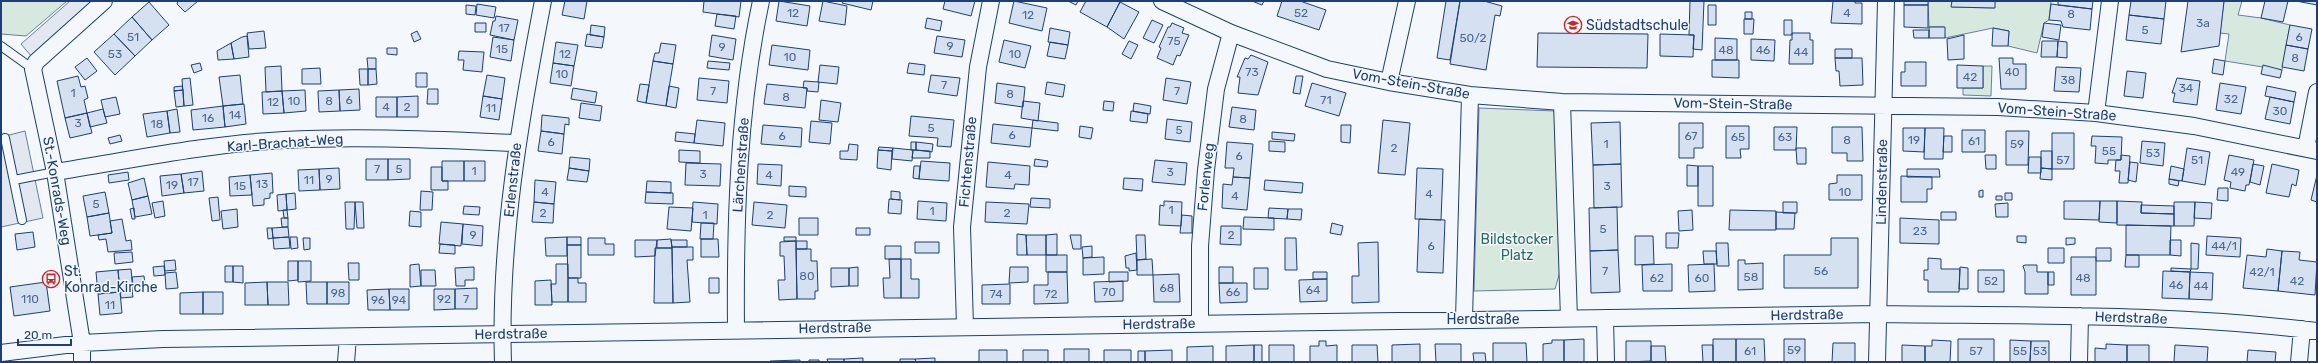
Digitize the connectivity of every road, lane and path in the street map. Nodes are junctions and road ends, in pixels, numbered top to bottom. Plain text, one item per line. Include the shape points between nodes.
1 (104, 1) edge
2 (543, 1) edge
3 (761, 1) edge
4 (992, 1) edge
5 (1162, 1) edge
6 (1407, 1) edge
7 (1886, 1) edge
8 (2110, 1) edge
9 (1231, 33) junction
10 (1, 46) edge
11 (33, 69) junction
12 (1389, 82) junction
13 (2317, 92) edge
14 (1470, 95) junction
15 (1562, 102) junction
16 (1883, 106) junction
17 (2096, 113) junction
18 (5, 138) dead end
19 (517, 143) junction
20 (2311, 149) edge
21 (55, 172) junction
22 (14, 180) junction
23 (22, 220) dead end
24 (1879, 314) junction
25 (2080, 316) junction
26 (1605, 318) junction
27 (1464, 319) junction
28 (1569, 319) junction
29 (1200, 323) junction
30 (965, 326) junction
31 (736, 330) junction
32 (2310, 330) edge
33 (502, 334) junction
34 (348, 337) junction
35 (82, 343) junction
36 (1, 353) edge
37 (82, 362) edge
38 (346, 362) edge
39 (503, 362) edge
40 (1606, 362) edge
41 (1877, 362) edge
42 (2079, 362) edge
43 (2300, 362) edge

1 - 11 street via 36,62
2 - 19 street, Erlenstraße
3 - 31 street, Lärchenstraße via 742,129 735,259
4 - 30 street, Fichtenstraße via 978,68 962,227
5 - 9 street, Vom-Stein-Straße
6 - 12 street
7 - 16 street, Lindenstraße
8 - 17 street
9 - 12 street, Vom-Stein-Straße via 1327,69
9 - 29 street, Forlenweg via 1216,89 1206,170 1200,246
10 - 11 lane
11 - 21 street, St.-Konrads-Weg
12 - 14 street, Vom-Stein-Straße
13 - 20 street
14 - 15 street, Vom-Stein-Straße
14 - 27 street
15 - 16 street, Vom-Stein-Straße
15 - 28 street
16 - 17 street, Vom-Stein-Straße via 1998,107
16 - 24 street, Lindenstraße
17 - 20 street, Vom-Stein-Straße via 2194,126
18 - 22 lane
19 - 21 street, Karl-Brachat-Weg via 383,138 282,140 183,151
19 - 33 street, Erlenstraße via 507,238
21 - 22 lane
21 - 35 street, St.-Konrads-Weg
22 - 23 lane
24 - 25 street, Herdstraße
24 - 26 street, Herdstraße
24 - 41 street, Lindenstraße
25 - 32 street, Herdstraße via 2202,321
25 - 42 street
26 - 28 street, Herdstraße
26 - 40 street
27 - 28 street, Herdstraße
27 - 29 street, Herdstraße
29 - 30 street, Herdstraße
30 - 31 street, Herdstraße
31 - 33 street, Herdstraße
32 - 43 street
33 - 34 street, Herdstraße
33 - 39 street, Erlenstraße
34 - 35 street, Herdstraße via 163,339
34 - 38 street
35 - 36 street, Herdstraße
35 - 37 street, St.-Konrads-Weg

